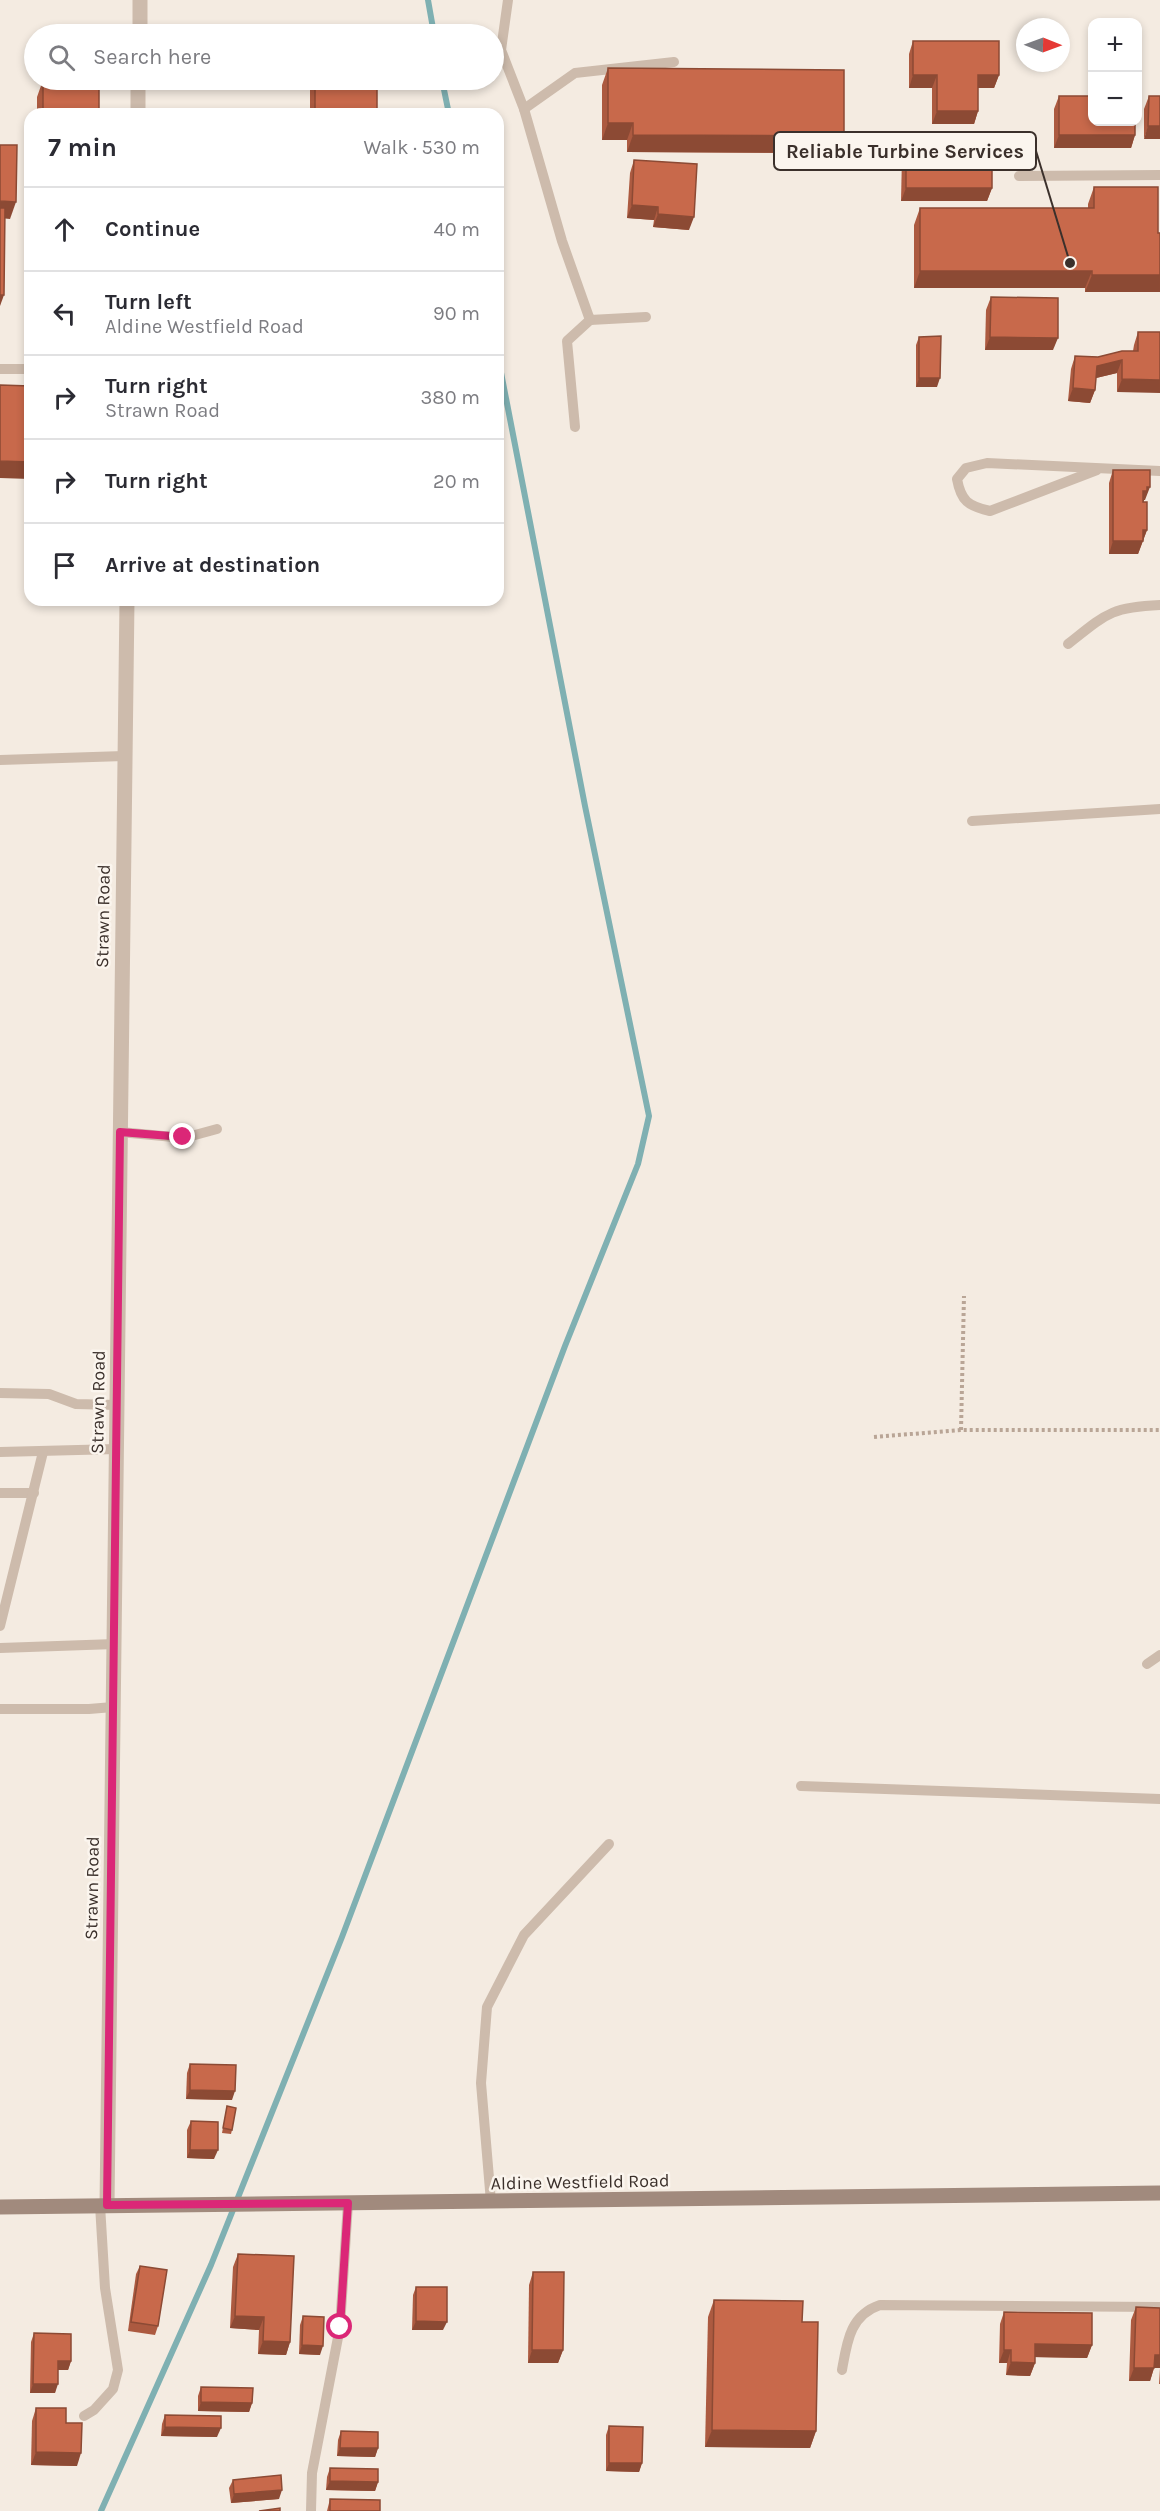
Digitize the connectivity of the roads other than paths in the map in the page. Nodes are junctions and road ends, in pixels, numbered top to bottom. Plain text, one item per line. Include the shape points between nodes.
1 (140, 0) edge
2 (508, 0) edge
3 (140, 24) edge
4 (504, 29) edge
5 (504, 58) edge
6 (674, 62) dead end
7 (138, 90) edge
8 (138, 108) edge
9 (524, 109) junction
10 (1160, 175) edge
11 (1019, 176) dead end
12 (646, 317) dead end
13 (590, 320) junction
14 (0, 369) edge
15 (24, 369) edge
16 (574, 427) dead end
17 (1097, 470) junction
18 (1160, 471) edge
19 (1160, 605) edge
20 (127, 606) edge
21 (1068, 644) dead end
22 (124, 756) junction
23 (0, 760) edge
24 (1160, 809) edge
25 (972, 821) dead end
26 (217, 1129) dead end
27 (120, 1132) junction
28 (0, 1393) edge
29 (117, 1405) junction
30 (117, 1449) junction
31 (0, 1452) edge
32 (44, 1452) junction
33 (0, 1493) edge
34 (34, 1493) junction
35 (0, 1626) edge
36 (115, 1644) junction
37 (0, 1648) edge
38 (1160, 1655) edge
39 (1148, 1664) dead end
40 (114, 1707) junction
41 (0, 1710) edge
42 (801, 1786) dead end
43 (1160, 1799) edge
44 (609, 1844) dead end
45 (1160, 2193) edge
46 (491, 2202) junction
47 (348, 2203) junction
48 (103, 2205) junction
49 (0, 2207) edge
50 (1160, 2307) edge
51 (842, 2370) dead end
52 (84, 2416) dead end
53 (311, 2511) edge

1 - 3 street
2 - 4 lane
5 - 9 lane
6 - 9 lane via 575,73
7 - 8 street
9 - 13 lane via 562,241
10 - 11 lane
12 - 13 lane
13 - 16 lane via 567,341
14 - 15 lane
17 - 17 lane via 990,511 974,507 960,494 957,479 966,468 987,463
17 - 18 lane
19 - 21 lane via 1124,606
20 - 22 street, Strawn Road
22 - 23 lane
22 - 27 street, Strawn Road
24 - 25 lane
26 - 27 lane via 183,1137
27 - 29 street, Strawn Road
28 - 29 lane via 49,1394 76,1404
29 - 30 street, Strawn Road
30 - 32 lane
30 - 36 street, Strawn Road
31 - 32 lane
32 - 34 lane
33 - 34 lane
34 - 35 lane
36 - 37 lane
36 - 40 street, Strawn Road
38 - 39 lane
40 - 41 lane
40 - 48 street, Strawn Road
42 - 43 lane
44 - 46 lane via 524,1935 487,2007 481,2083
45 - 46 main road, Aldine Westfield Road
46 - 47 main road, Aldine Westfield Road
47 - 48 main road, Aldine Westfield Road
47 - 53 lane via 340,2327 312,2473
48 - 49 main road, Aldine Westfield Road
48 - 52 lane via 105,2288 118,2370 113,2389
50 - 51 lane via 880,2305 870,2308 849,2332

